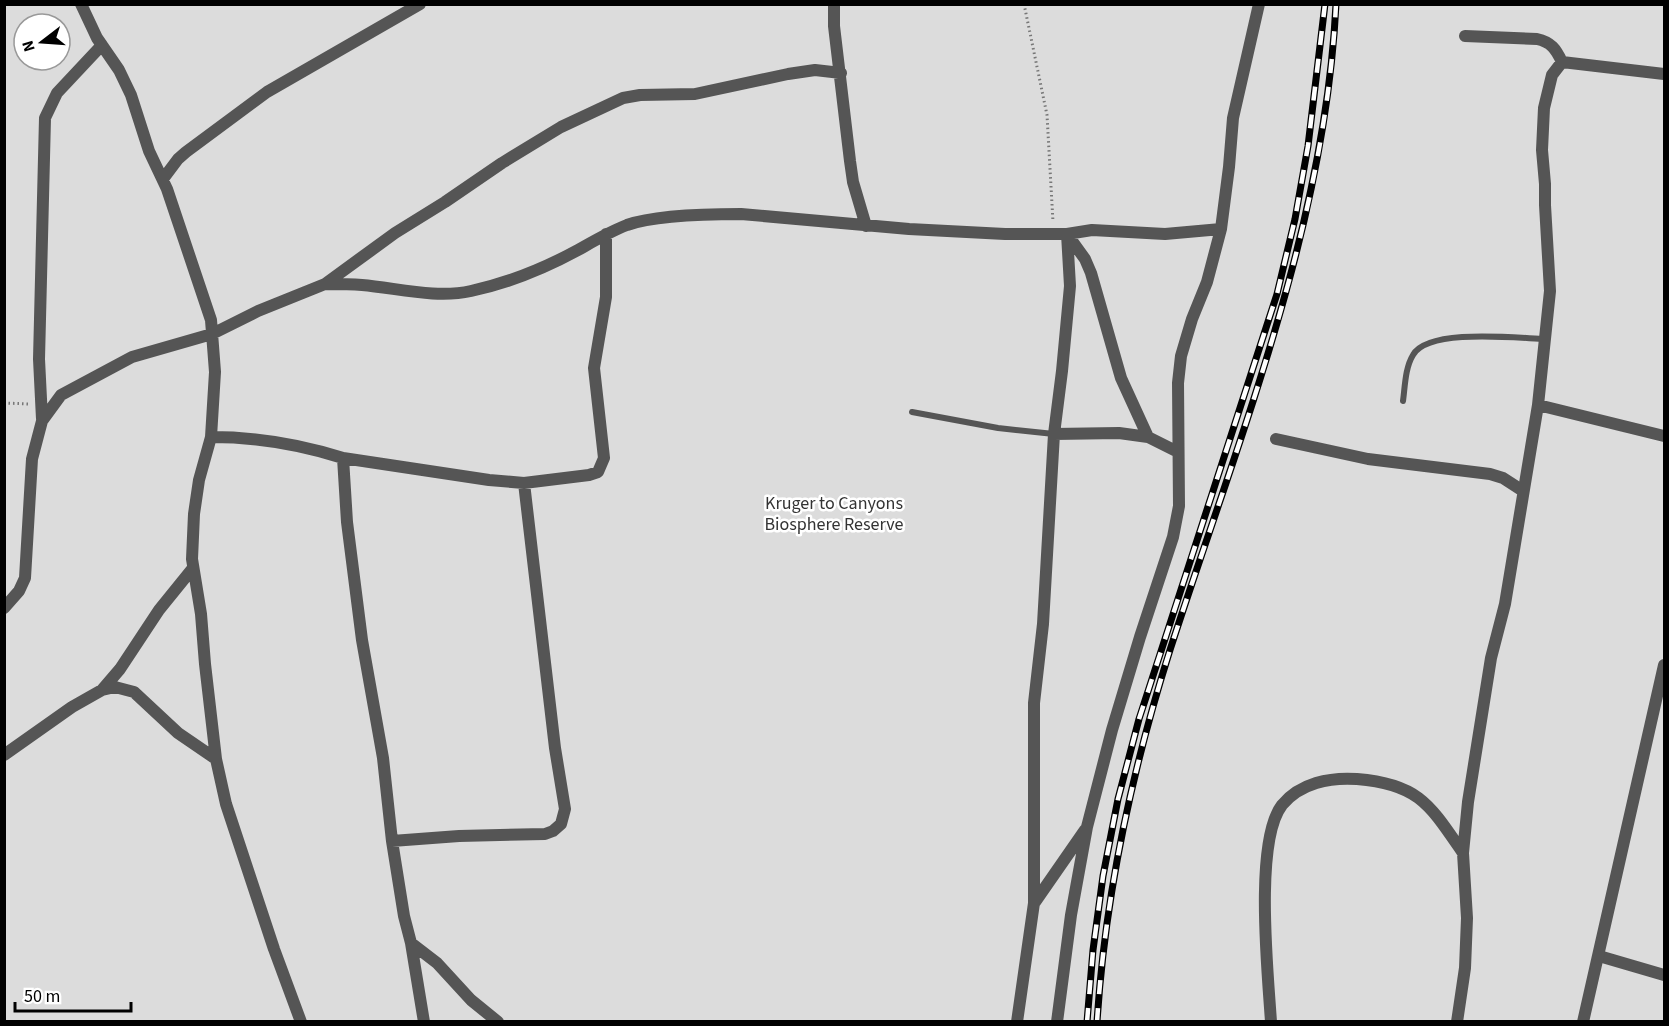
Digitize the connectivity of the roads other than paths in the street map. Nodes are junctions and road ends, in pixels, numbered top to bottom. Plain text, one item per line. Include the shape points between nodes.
1 (81, 4) edge
2 (420, 4) edge
3 (834, 4) edge
4 (1259, 4) edge
5 (1466, 36) dead end
6 (102, 45) junction
7 (1562, 62) junction
8 (841, 74) junction
9 (1665, 74) edge
10 (163, 179) junction
11 (866, 226) junction
12 (1221, 229) junction
13 (606, 234) junction
14 (1067, 234) junction
15 (325, 284) junction
16 (213, 334) junction
17 (1545, 339) junction
18 (1403, 401) dead end
19 (1538, 405) junction
20 (912, 412) dead end
21 (42, 421) junction
22 (1054, 434) junction
23 (1665, 436) edge
24 (211, 437) junction
25 (1148, 437) junction
26 (1276, 439) dead end
27 (1178, 452) junction
28 (343, 458) junction
29 (524, 483) junction
30 (1523, 491) junction
31 (193, 568) junction
32 (4, 608) edge
33 (1665, 665) edge
34 (102, 690) junction
35 (4, 755) edge
36 (216, 759) junction
37 (1087, 827) junction
38 (392, 841) junction
39 (1463, 853) junction
40 (1034, 903) junction
41 (411, 943) junction
42 (1599, 956) junction
43 (1665, 975) edge
44 (301, 1022) edge
45 (424, 1022) edge
46 (498, 1022) edge
47 (1017, 1022) edge
48 (1057, 1022) edge
49 (1271, 1022) edge
50 (1457, 1022) edge
51 (1583, 1022) edge

1 - 6 street
2 - 10 street via 258,99 177,159
3 - 8 street
4 - 12 street via 1233,117
5 - 7 street via 1547,41
6 - 10 street via 125,82
6 - 21 street via 57,93 45,118 39,359
7 - 9 street
7 - 17 street via 1548,89 1542,150 1550,291
8 - 11 street via 853,182
8 - 15 street via 815,70 695,94 623,98 561,127 502,163
10 - 16 street via 203,293
11 - 13 street via 730,214 646,221
11 - 14 street
12 - 14 street via 1165,234 1092,230
12 - 27 street via 1181,356
13 - 15 street via 528,274 468,292 450,294
13 - 29 street via 606,297 594,368 603,464 598,472 589,475
14 - 22 street via 1070,286
14 - 25 street via 1091,273 1120,378
15 - 16 street
16 - 21 street via 121,362 61,395
16 - 24 street
17 - 18 lane via 1449,337 1431,342 1411,357
17 - 19 street
19 - 23 street
19 - 30 street
20 - 22 lane
21 - 32 street via 32,459 25,578
22 - 25 street
22 - 40 street via 1043,624 1034,703
24 - 28 street via 287,443
24 - 31 street via 199,480
25 - 27 street
26 - 30 street via 1368,459 1490,474
27 - 37 street via 1179,506 1173,537 1136,648
28 - 29 street
28 - 38 street via 354,583 383,758
29 - 38 street via 565,809 563,820 545,834
30 - 39 street via 1505,604 1491,658
31 - 34 street
31 - 36 street
33 - 42 street
34 - 35 street
34 - 36 street via 115,687 134,692 178,733
36 - 44 street via 226,804
37 - 40 street
37 - 48 street
38 - 41 street
39 - 49 street via 1433,810 1415,794 1393,785 1327,779 1293,793 1281,806 1272,827 1266,861
39 - 50 street via 1467,918
40 - 47 street
41 - 45 street
41 - 46 street
42 - 43 street
42 - 51 street

